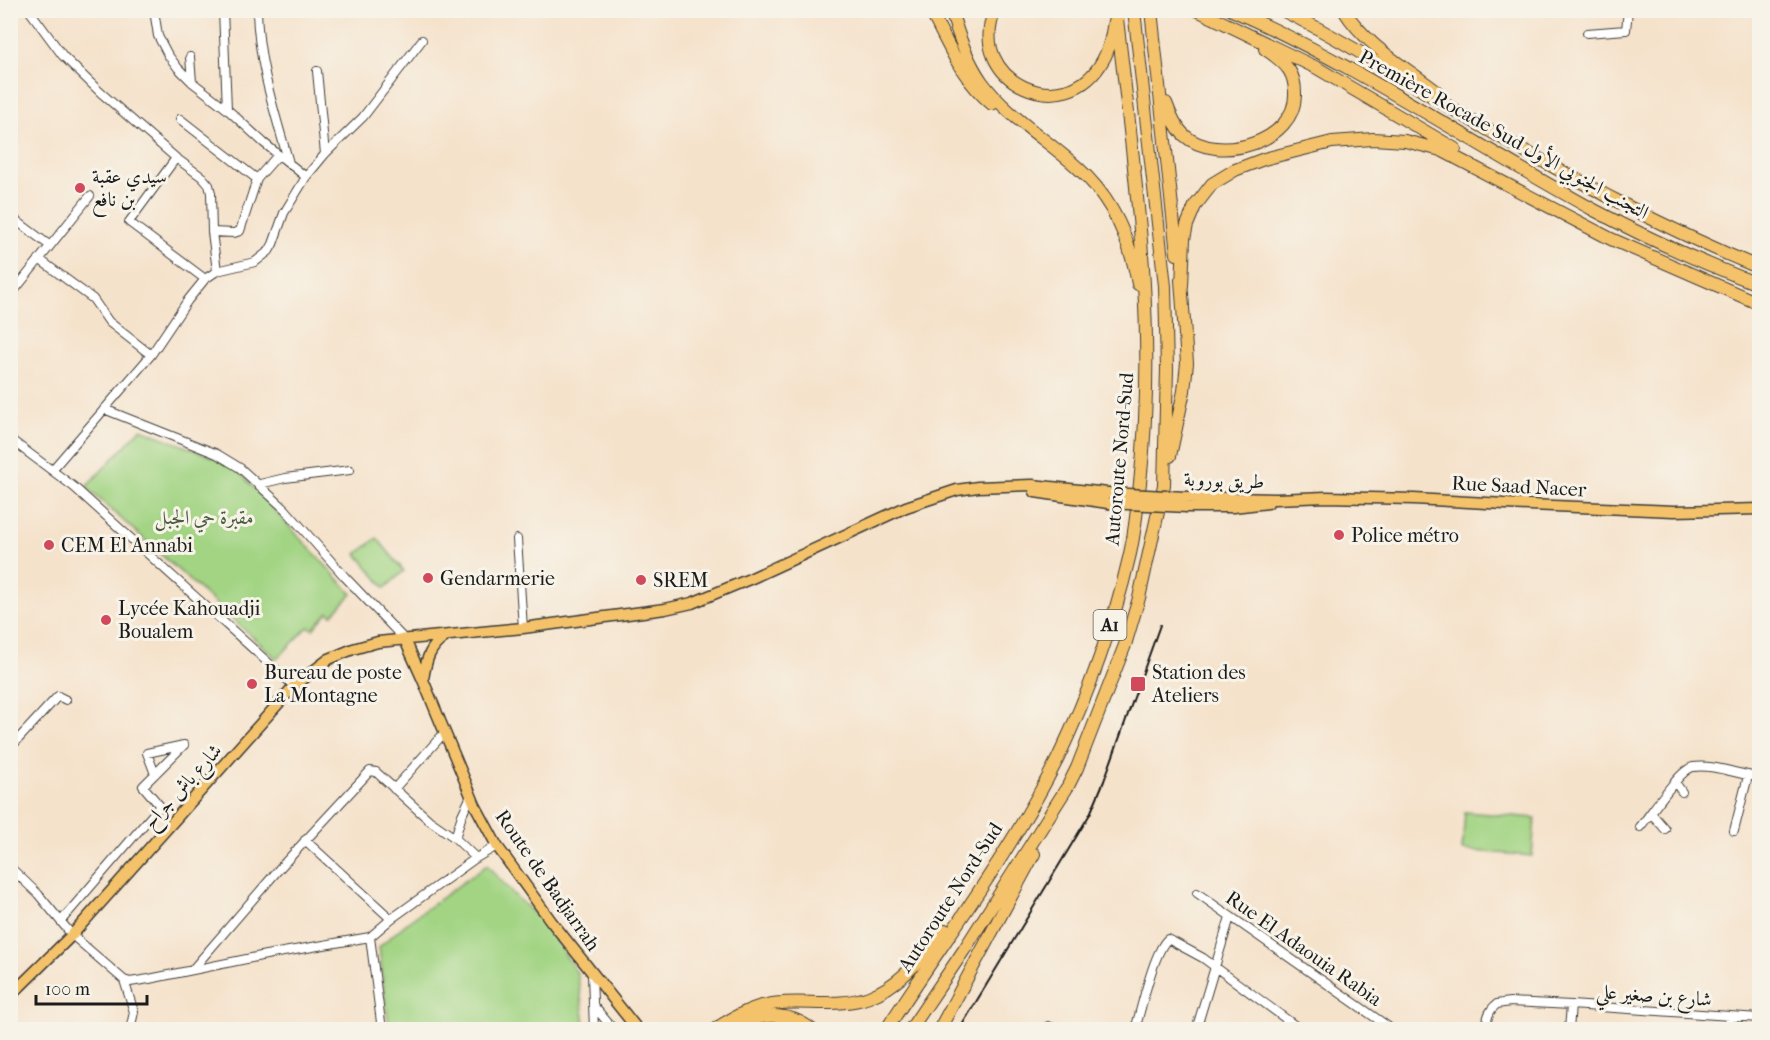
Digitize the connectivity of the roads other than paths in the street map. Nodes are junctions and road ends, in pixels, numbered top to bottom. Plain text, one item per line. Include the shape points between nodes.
1 (29, 10) edge
2 (154, 10) edge
3 (223, 10) edge
4 (930, 10) edge
5 (951, 10) edge
6 (995, 10) edge
7 (1197, 10) edge
8 (1232, 10) edge
9 (1282, 10) edge
10 (1344, 10) edge
11 (1628, 10) edge
12 (1116, 11) edge
13 (1135, 12) edge
14 (268, 13) dead end
15 (257, 14) edge
16 (1152, 14) edge
17 (1587, 33) dead end
18 (1247, 35) junction
19 (422, 40) dead end
20 (1155, 48) junction
21 (190, 57) dead end
22 (317, 71) dead end
23 (192, 82) junction
24 (227, 109) junction
25 (180, 119) dead end
26 (1482, 127) junction
27 (1032, 133) junction
28 (278, 154) junction
29 (325, 154) junction
30 (176, 158) junction
31 (290, 163) junction
32 (306, 177) junction
33 (257, 179) junction
34 (90, 195) dead end
35 (1554, 208) junction
36 (10, 216) edge
37 (212, 232) junction
38 (49, 245) junction
39 (39, 259) junction
40 (1760, 268) edge
41 (217, 272) junction
42 (205, 279) junction
43 (1760, 285) edge
44 (1182, 286) junction
45 (10, 296) edge
46 (1760, 304) edge
47 (1147, 334) junction
48 (151, 355) junction
49 (104, 410) junction
50 (10, 439) edge
51 (52, 470) junction
52 (350, 470) dead end
53 (260, 484) junction
54 (1164, 485) junction
55 (1276, 499) joint
56 (1760, 509) edge
57 (516, 539) dead end
58 (523, 628) junction
59 (447, 636) junction
60 (405, 640) junction
61 (423, 680) junction
62 (294, 686) junction
63 (66, 700) dead end
64 (445, 732) junction
65 (10, 747) edge
66 (155, 774) dead end
67 (1748, 776) junction
68 (1760, 777) edge
69 (1675, 782) junction
70 (1068, 786) junction
71 (394, 789) junction
72 (1682, 792) dead end
73 (471, 796) junction
74 (1651, 813) junction
75 (1640, 827) dead end
76 (1665, 829) dead end
77 (1734, 831) dead end
78 (455, 838) junction
79 (305, 840) junction
80 (497, 846) junction
81 (476, 858) junction
82 (10, 867) edge
83 (981, 888) junction
84 (1197, 893) dead end
85 (1230, 917) junction
86 (391, 919) junction
87 (61, 921) junction
88 (72, 935) junction
89 (370, 937) junction
90 (1214, 968) junction
91 (192, 970) junction
92 (592, 974) junction
93 (124, 980) junction
94 (10, 996) edge
95 (593, 1005) junction
96 (1571, 1005) junction
97 (1730, 1017) junction
98 (1759, 1018) edge
99 (130, 1029) edge
100 (382, 1029) edge
101 (594, 1029) edge
102 (614, 1029) edge
103 (638, 1029) edge
104 (714, 1029) edge
105 (732, 1029) edge
106 (812, 1029) edge
107 (886, 1029) edge
108 (910, 1029) edge
109 (939, 1029) edge
110 (1044, 1029) edge
111 (1059, 1029) edge
112 (1135, 1029) edge
113 (1196, 1029) edge
114 (1301, 1029) edge
115 (1393, 1029) edge
116 (1488, 1029) edge
117 (1569, 1029) edge
118 (1730, 1029) edge

1 - 30 street via 63,56
2 - 23 street via 158,36 168,55
3 - 24 street
4 - 27 highway via 956,61 976,88
5 - 27 highway via 966,54 982,81
6 - 12 highway via 990,35 997,64 1016,84 1046,93 1079,86 1098,69 1107,52
7 - 18 highway
8 - 43 highway, Première Rocade Sud التجنب الجنوبي الأول via 1365,78 1650,239
9 - 26 highway, Première Rocade Sud التجنب الجنوبي الأول
10 - 26 highway via 1378,49
11 - 17 street via 1626,30
12 - 47 highway, Autoroute Nord-Sud / A1 via 1140,219
13 - 54 highway, Autoroute Nord-Sud / A1 via 1165,286
14 - 15 street
15 - 31 street via 266,80
16 - 20 highway
18 - 20 highway via 1291,72 1295,96 1291,115 1281,128 1272,135 1232,148 1200,145 1177,127 1166,101
18 - 35 highway via 1335,79
19 - 29 street via 363,117
20 - 44 highway
21 - 23 street
22 - 29 street
23 - 24 street
24 - 28 street
25 - 33 street
26 - 40 highway, Première Rocade Sud التجنب الجنوبي الأول via 1628,208
27 - 47 highway via 1079,169 1115,213 1136,272
28 - 31 street
28 - 33 street
29 - 32 street
30 - 37 street via 209,185
30 - 42 street via 129,222
31 - 32 street
32 - 41 street via 284,213 269,251 248,264
33 - 37 street via 240,231
34 - 38 street
35 - 44 highway via 1441,150 1405,141 1332,142 1248,164 1212,184 1195,206 1187,225
35 - 46 highway via 1611,239
36 - 38 street
37 - 41 street
38 - 39 street
39 - 45 street
39 - 48 street via 93,299 109,322
41 - 42 street
42 - 48 street
44 - 54 highway via 1184,391
47 - 83 highway, Autoroute Nord-Sud / A1 via 1142,460 1130,557 1106,638 1073,725
48 - 49 street
49 - 51 street
49 - 53 street via 217,454
50 - 51 street
51 - 62 street
52 - 53 street
53 - 60 street
54 - 70 highway, Autoroute Nord-Sud / A1 via 1125,645
55 - 56 main road, Rue Saad Nacer via 1414,499 1674,511
55 - 58 main road, طريق بوروبة, bridge via 1250,506 1039,493 1012,486 957,490 922,501 692,603
57 - 58 street
58 - 59 main road, شارع باش جراح
59 - 60 main road, شارع باش جراح
59 - 61 main road via 431,650
60 - 61 main road, Route de Badjarrah
60 - 62 main road, شارع باش جراح via 353,649 329,659
61 - 64 main road, Route de Badjarrah
62 - 88 main road, شارع باش جراح
63 - 65 street via 57,696
64 - 71 street
64 - 73 main road, Route de Badjarrah
66 - 87 street via 143,786 160,806
67 - 68 street
67 - 69 street via 1693,767
67 - 77 street
69 - 72 street
69 - 74 street
70 - 108 highway, Autoroute Nord-Sud / A1
70 - 109 highway
71 - 78 street
71 - 79 street via 376,772 368,772
73 - 78 street
73 - 80 main road, Route de Badjarrah
74 - 75 street
74 - 76 street
78 - 81 street
79 - 86 street
79 - 91 street
80 - 81 street
80 - 92 main road, Route de Badjarrah
81 - 86 street
82 - 87 street
83 - 104 highway via 914,966 884,990 842,1002 781,1003 753,1008
83 - 107 highway, Autoroute Nord-Sud / A1
84 - 85 street, Rue El Adaouia Rabia
85 - 90 street
85 - 115 street, Rue El Adaouia Rabia
86 - 89 street
87 - 88 street
88 - 93 street
88 - 94 main road, شارع باش جراح
89 - 91 street
89 - 100 street
90 - 112 street via 1168,939 1161,947
90 - 113 street
90 - 114 street
91 - 93 street
92 - 95 street
92 - 103 main road, Route de Badjarrah
93 - 99 street via 134,1012
95 - 101 street
95 - 102 street
96 - 97 street, شارع بن صغير علي
96 - 116 street via 1497,1004 1490,1013
96 - 117 street, شارع بن صغير علي
97 - 98 street, شارع بن صغير علي
97 - 118 street
105 - 106 highway via 772,1015 793,1018
110 - 111 street

